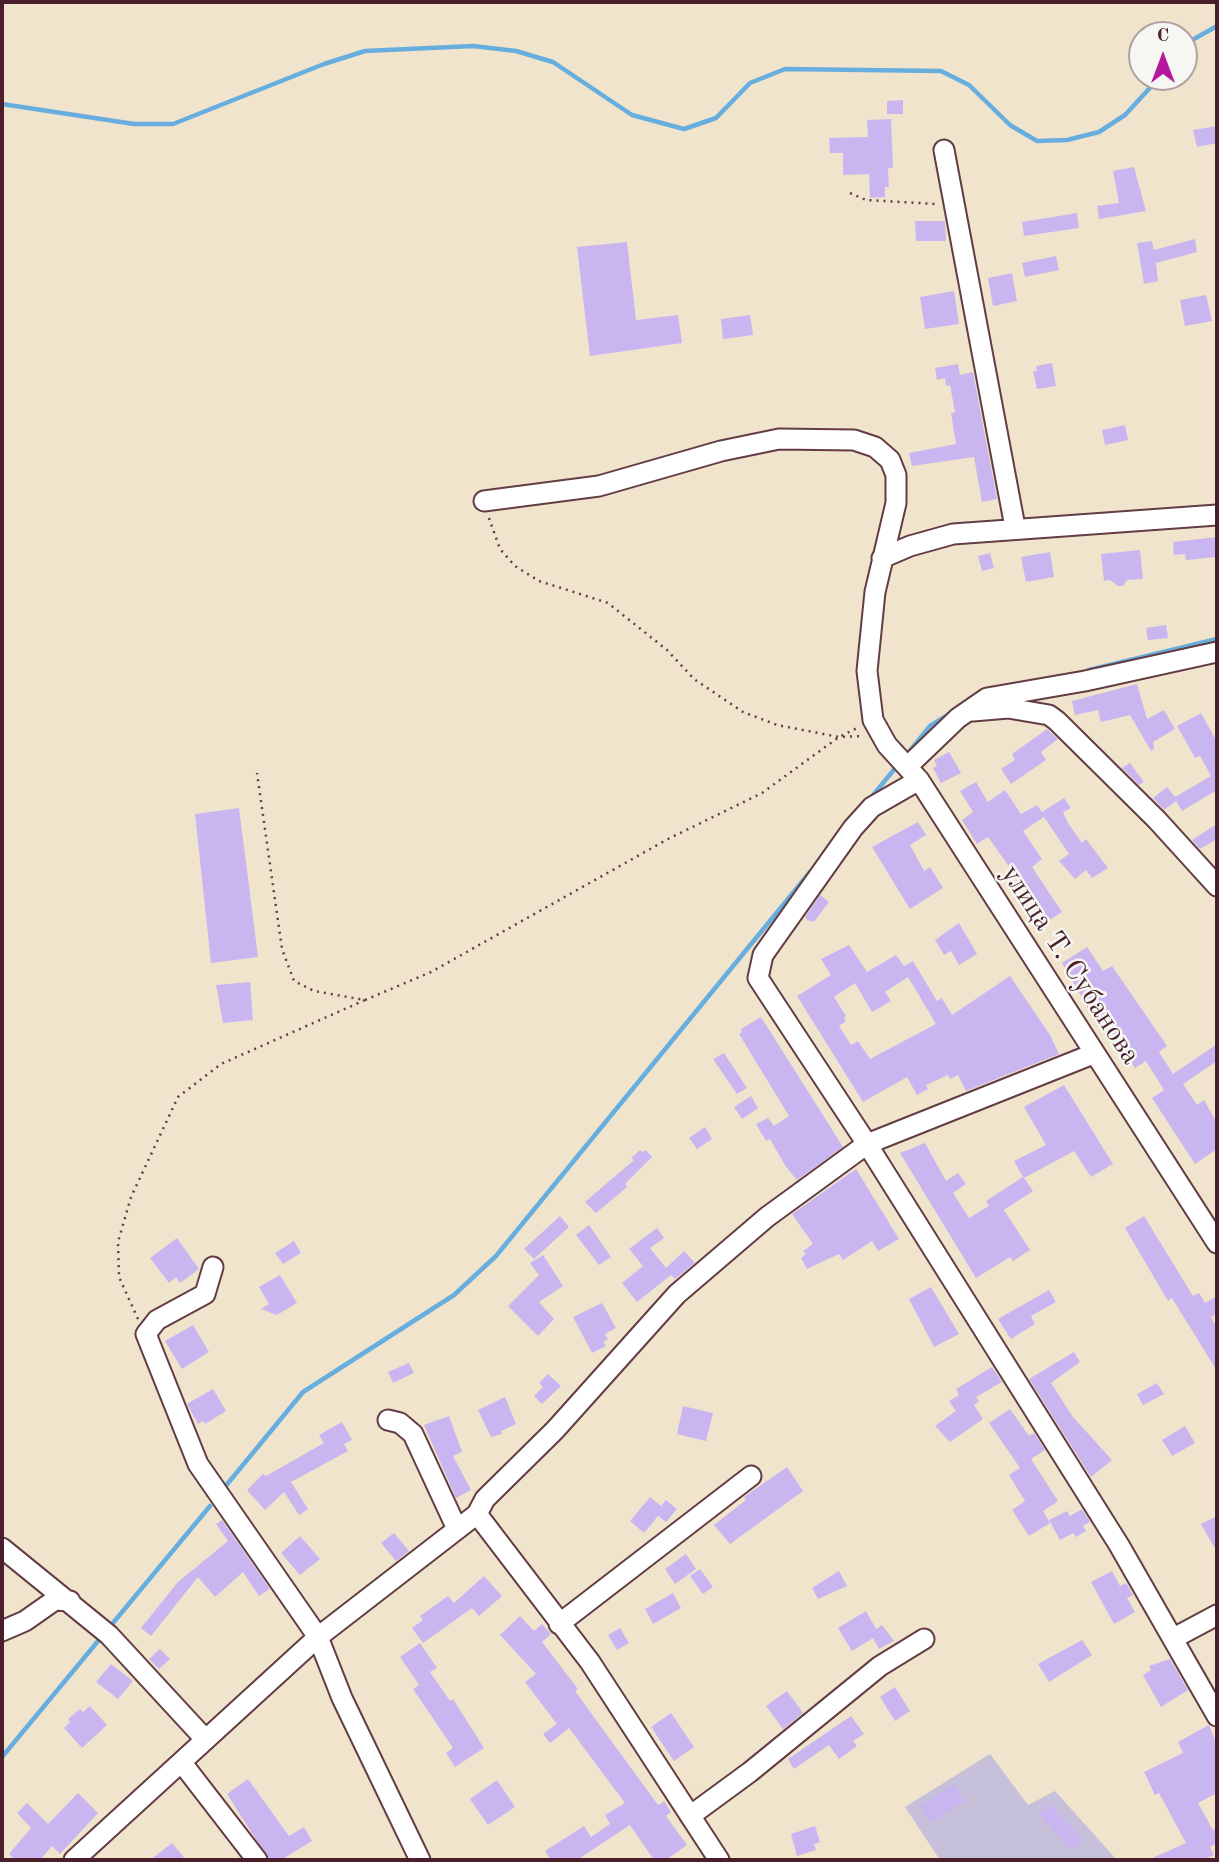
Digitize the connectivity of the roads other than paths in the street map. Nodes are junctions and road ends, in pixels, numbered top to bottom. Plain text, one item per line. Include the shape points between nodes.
1 (944, 150) dead end
2 (484, 501) road end
3 (1217, 515) edge
4 (1015, 527) junction
5 (882, 558) junction
6 (1217, 652) edge
7 (965, 712) junction
8 (910, 770) junction
9 (1217, 886) edge
10 (1093, 1054) junction
11 (867, 1144) junction
12 (1217, 1242) edge
13 (213, 1267) dead end
14 (388, 1420) dead end
15 (751, 1476) dead end
16 (477, 1514) junction
17 (457, 1530) junction
18 (2, 1548) edge
19 (70, 1601) junction
20 (1217, 1615) edge
21 (559, 1624) junction
22 (2, 1631) edge
23 (318, 1637) junction
24 (1174, 1638) junction
25 (924, 1639) dead end
26 (1217, 1716) edge
27 (205, 1739) junction
28 (182, 1763) junction
29 (690, 1815) junction
30 (74, 1860) edge
31 (257, 1860) edge
32 (420, 1860) edge
33 (719, 1860) edge

1 - 4 street
2 - 5 street via 608,484 752,443 854,440 875,447 890,460 896,475 896,503
3 - 4 street
4 - 5 street via 936,537
5 - 8 street, улица Т. Субанова via 867,671 880,734
6 - 7 street via 1085,681 998,694
7 - 8 street
7 - 9 street via 1007,708 1049,715
8 - 10 street, улица Т. Субанова
8 - 11 street via 853,828 779,930 758,971 758,978
10 - 11 street
10 - 12 street, улица Т. Субанова
11 - 16 street via 701,1272 485,1499
11 - 24 street
13 - 23 street via 205,1294 157,1320 146,1334 198,1464
14 - 17 street via 413,1434
15 - 21 street
16 - 17 street
16 - 21 street
17 - 23 street
18 - 19 street
19 - 22 street via 55,1600
19 - 27 street via 139,1665
20 - 24 street
21 - 29 street via 590,1662
23 - 27 street
23 - 32 street via 342,1699
24 - 26 street
25 - 29 street via 880,1666
27 - 28 street
28 - 30 street
28 - 31 street
29 - 33 street

